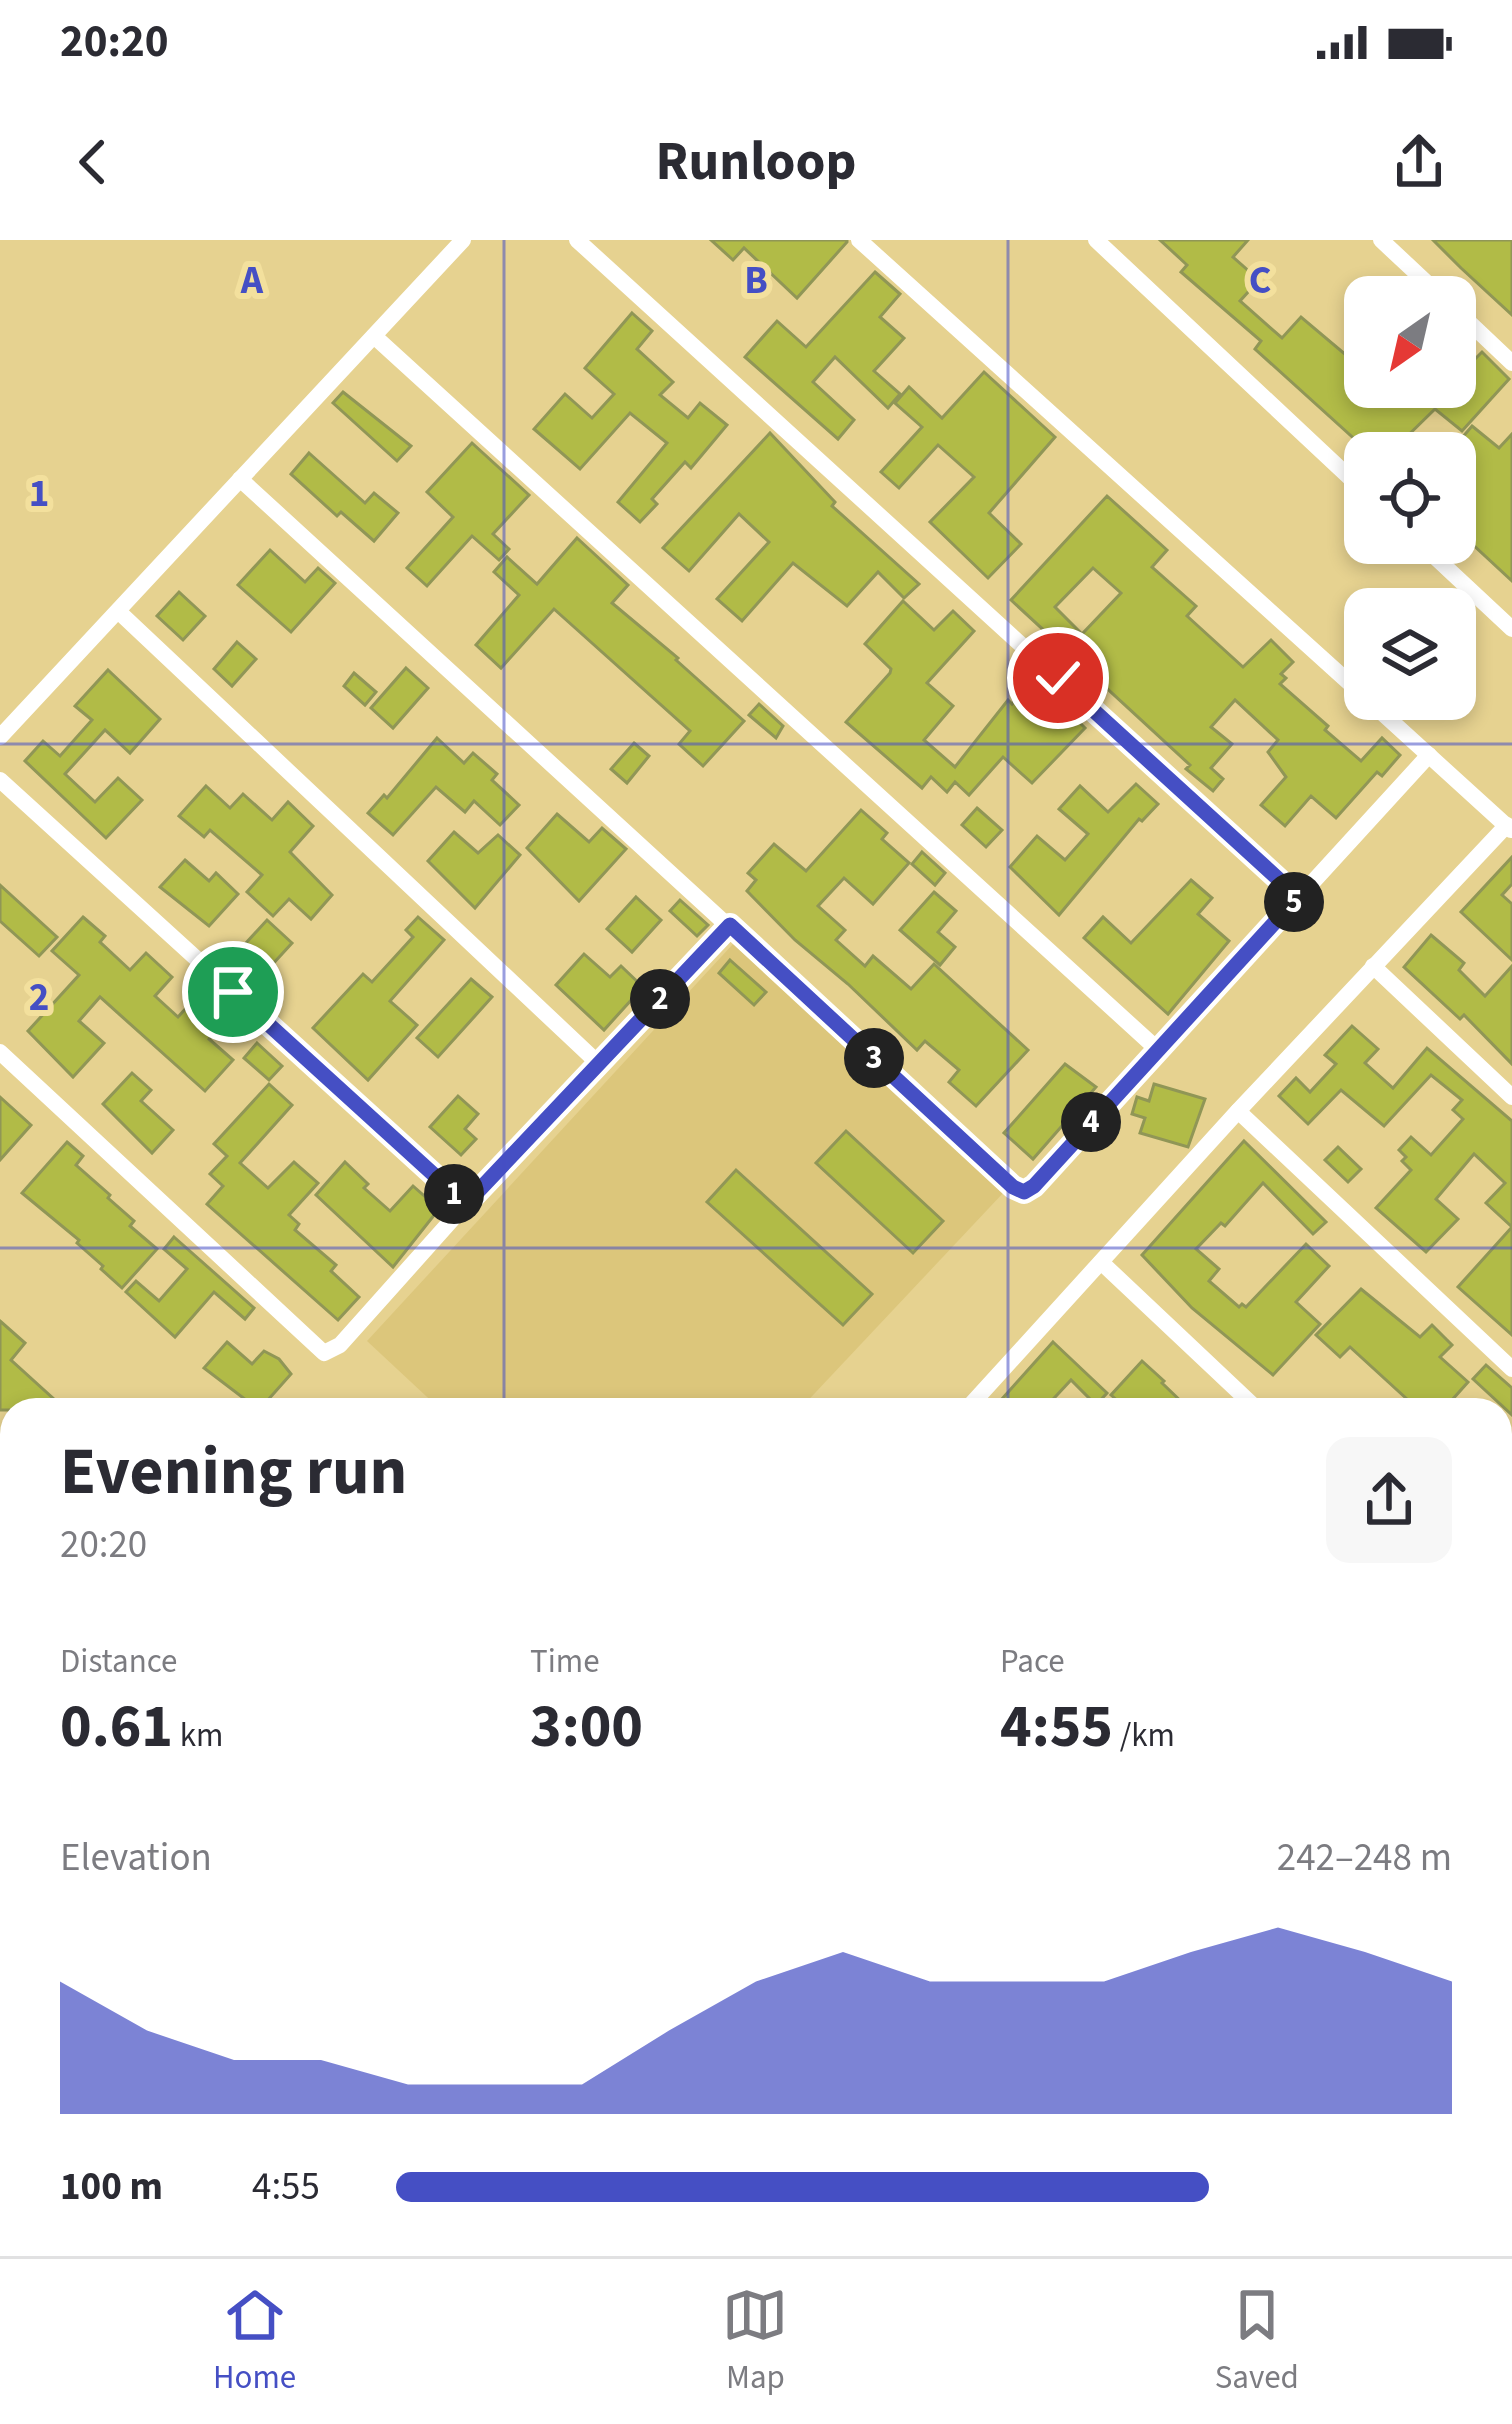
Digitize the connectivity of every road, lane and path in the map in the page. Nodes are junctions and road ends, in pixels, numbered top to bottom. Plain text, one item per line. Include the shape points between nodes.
1 (463, 240) edge
2 (578, 240) edge
3 (859, 240) edge
4 (1096, 240) edge
5 (1382, 240) edge
6 (1420, 276) edge
7 (1476, 329) edge
8 (374, 336) junction
9 (1512, 363) edge
10 (1344, 472) edge
11 (240, 479) junction
12 (1442, 564) edge
13 (118, 611) junction
14 (1512, 629) edge
15 (1344, 678) edge
16 (1390, 720) edge
17 (0, 737) edge
18 (1429, 755) junction
19 (0, 780) edge
20 (1509, 828) edge
21 (1298, 897) junction
22 (730, 925) junction
23 (1373, 967) junction
24 (1156, 1049) junction
25 (0, 1052) edge
26 (598, 1064) junction
27 (1512, 1097) edge
28 (1238, 1111) junction
29 (466, 1204) junction
30 (1101, 1262) junction
31 (1512, 1369) edge
32 (977, 1398) edge
33 (1245, 1398) edge

1 - 8 street
2 - 21 street
3 - 15 street
4 - 10 street
5 - 6 street
7 - 9 street
8 - 11 street
8 - 24 street
11 - 13 street
11 - 22 street
12 - 14 street
13 - 17 street
13 - 26 street
16 - 18 street
18 - 20 street
18 - 21 street
19 - 29 street
20 - 23 street
21 - 24 street
22 - 24 street via 1024,1192
22 - 26 street
23 - 27 street
23 - 28 street
25 - 29 street via 324,1353 340,1345
26 - 29 street
28 - 30 street
28 - 31 street
30 - 32 street
30 - 33 street

